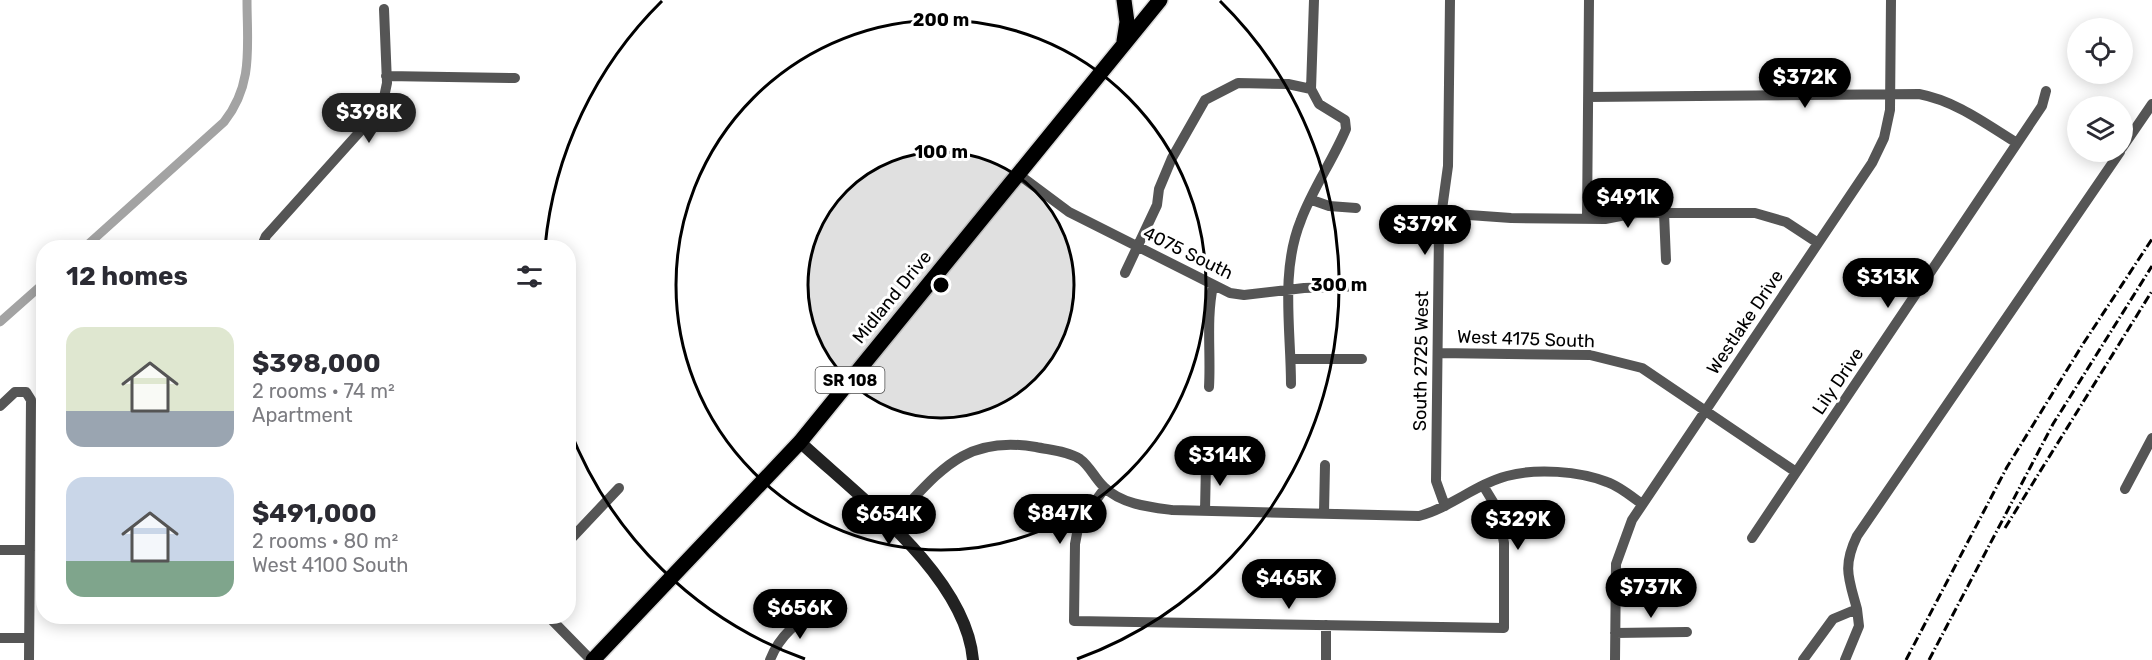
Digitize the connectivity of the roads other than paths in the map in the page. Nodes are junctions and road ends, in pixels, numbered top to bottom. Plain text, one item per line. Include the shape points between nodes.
1 (1125, 0) edge
2 (1160, 0) edge
3 (1314, 0) edge
4 (1450, 0) edge
5 (1589, 0) edge
6 (1891, 0) edge
7 (384, 9) dead end
8 (1124, 44) junction
9 (386, 76) junction
10 (515, 78) dead end
11 (1311, 89) junction
12 (2046, 91) dead end
13 (1891, 94) junction
14 (1588, 97) junction
15 (2152, 104) edge
16 (2133, 132) edge
17 (2017, 143) junction
18 (2113, 162) edge
19 (1018, 174) junction
20 (1312, 200) junction
21 (1356, 208) dead end
22 (1441, 213) junction
23 (1664, 213) junction
24 (1587, 219) junction
25 (264, 240) edge
26 (1818, 243) junction
27 (1137, 248) junction
28 (1666, 260) dead end
29 (1125, 273) dead end
30 (1213, 286) junction
31 (1362, 286) dead end
32 (1288, 289) junction
33 (1438, 353) junction
34 (1291, 359) junction
35 (1362, 359) dead end
36 (1291, 384) dead end
37 (1209, 387) dead end
38 (0, 406) edge
39 (1705, 411) junction
40 (2152, 438) edge
41 (800, 442) junction
42 (1090, 452) dead end
43 (1081, 460) junction
44 (1206, 463) dead end
45 (1325, 465) dead end
46 (1796, 472) junction
47 (1484, 487) junction
48 (619, 488) dead end
49 (1105, 488) junction
50 (2125, 489) dead end
51 (1642, 504) junction
52 (1446, 506) junction
53 (1205, 511) junction
54 (1324, 513) junction
55 (888, 525) junction
56 (576, 534) edge
57 (1752, 538) dead end
58 (0, 550) edge
59 (30, 550) junction
60 (1857, 609) junction
61 (821, 612) dead end
62 (556, 624) edge
63 (1326, 625) junction
64 (1687, 632) dead end
65 (1615, 633) junction
66 (0, 638) edge
67 (29, 638) junction
68 (29, 660) edge
69 (592, 660) edge
70 (771, 660) edge
71 (973, 660) edge
72 (1326, 660) edge
73 (1615, 660) edge
74 (1803, 660) edge
75 (1845, 660) edge

1 - 8 main road
2 - 8 main road, Midland Drive / SR 108
3 - 11 street
4 - 22 street, South 2725 West via 1448,166
5 - 14 street
6 - 13 street, Westlake Drive
7 - 9 street
8 - 19 main road, Midland Drive / SR 108
9 - 10 street
9 - 25 street via 381,107
11 - 20 street via 1319,104 1345,120 1346,129
11 - 27 street via 1288,84 1238,83 1205,100 1172,158 1157,205
12 - 17 street, Lily Drive via 2042,106
13 - 14 street
13 - 17 street via 1938,98
13 - 26 street, Westlake Drive via 1884,138 1872,163
14 - 24 street
15 - 16 street
17 - 46 street, Lily Drive
18 - 60 street via 1857,536 1847,564
19 - 27 street, 4075 South via 1068,212
19 - 41 main road, Midland Drive / SR 108
20 - 21 street
20 - 32 street via 1301,219
22 - 24 street
22 - 33 street, South 2725 West
23 - 24 street
23 - 26 street via 1755,213 1786,222
23 - 28 street
26 - 39 street, Westlake Drive
27 - 29 street
27 - 30 street, 4075 South
30 - 32 street, 4075 South via 1245,295
30 - 37 street via 1209,305
31 - 32 street, 4075 South
32 - 34 street
33 - 39 street, West 4175 South via 1590,355 1642,368
33 - 52 street, South 2725 West via 1436,481
34 - 35 street
34 - 36 street
38 - 59 street via 15,392 26,392 31,400
39 - 46 street, West 4175 South
39 - 51 street, Westlake Drive
40 - 50 street
41 - 55 street
41 - 69 main road, Midland Drive / SR 108
42 - 43 street
43 - 49 street
43 - 55 street via 1053,450 1009,444 985,446 961,455
44 - 53 street
45 - 54 street
46 - 57 street, Lily Drive
47 - 51 street via 1506,476 1534,473 1587,476 1609,482
47 - 52 street
47 - 63 street via 1498,510 1504,543 1504,628
48 - 56 street
49 - 53 street via 1145,507
49 - 63 street via 1079,523 1074,621
51 - 65 street, Westlake Drive via 1616,564
52 - 54 street via 1419,516
53 - 54 street
55 - 71 street via 939,579 957,605
58 - 59 street
59 - 67 street
60 - 74 street via 1833,619
60 - 75 street via 1859,626
61 - 70 street via 805,616 792,627
62 - 69 street
63 - 72 street
64 - 65 street
65 - 73 street, Westlake Drive
66 - 67 street
67 - 68 street

